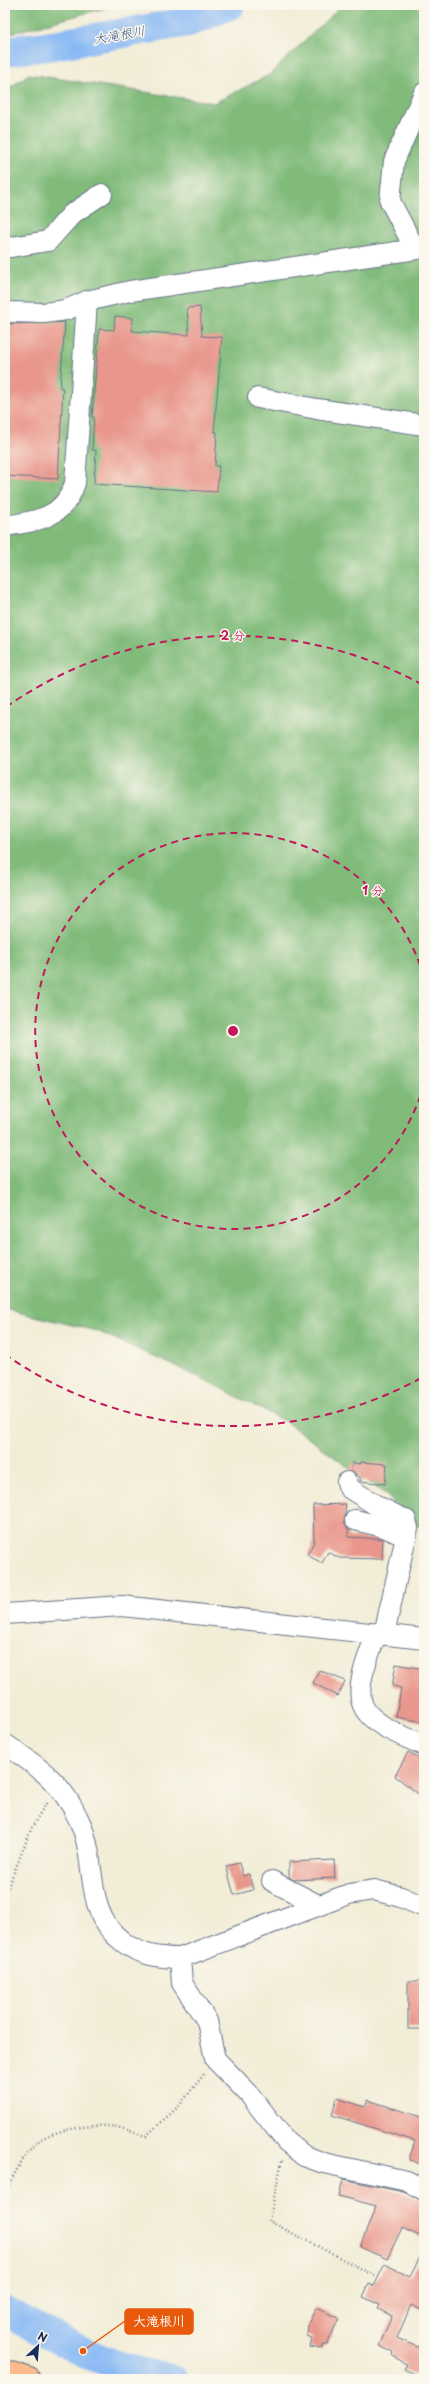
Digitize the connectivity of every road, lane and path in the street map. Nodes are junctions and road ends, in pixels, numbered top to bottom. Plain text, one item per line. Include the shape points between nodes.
1 (424, 93) edge
2 (102, 194) dead end
3 (5, 248) edge
4 (420, 249) edge
5 (87, 301) junction
6 (5, 312) edge
7 (258, 398) dead end
8 (424, 425) edge
9 (5, 526) edge
10 (348, 1482) dead end
11 (355, 1520) dead end
12 (406, 1537) junction
13 (5, 1614) edge
14 (380, 1633) junction
15 (424, 1639) edge
16 (5, 1744) edge
17 (424, 1745) edge
18 (64, 1792) junction
19 (272, 1882) dead end
20 (5, 1895) edge
21 (318, 1905) junction
22 (424, 1907) edge
23 (180, 1958) junction
24 (215, 2060) junction
25 (286, 2141) junction
26 (5, 2190) edge
27 (424, 2190) edge
28 (375, 2276) dead end
29 (5, 2371) edge
30 (29, 2379) edge

1 - 4 street via 394,160 390,201
2 - 3 street via 72,214 48,241
4 - 5 street via 170,284
5 - 6 street via 66,310 44,313
5 - 9 street via 75,483 71,498 46,519
7 - 8 street
10 - 12 street via 349,1488 406,1520
11 - 12 street via 384,1527
12 - 14 street
13 - 14 street via 122,1606
14 - 15 street
14 - 17 street via 362,1672 359,1693 363,1705 377,1724
16 - 18 street via 50,1776
18 - 20 path via 52,1795 32,1827
18 - 23 street via 81,1826 92,1864 98,1912 105,1926 139,1952 159,1958
19 - 21 street
21 - 22 street via 350,1894 374,1890
21 - 23 street
23 - 24 street via 182,1983 207,2021
24 - 25 street via 249,2094
24 - 26 path via 179,2106 146,2136 100,2124 60,2132 40,2140
25 - 27 street via 304,2156 324,2163 407,2181
25 - 28 path via 269,2221
29 - 30 main road

